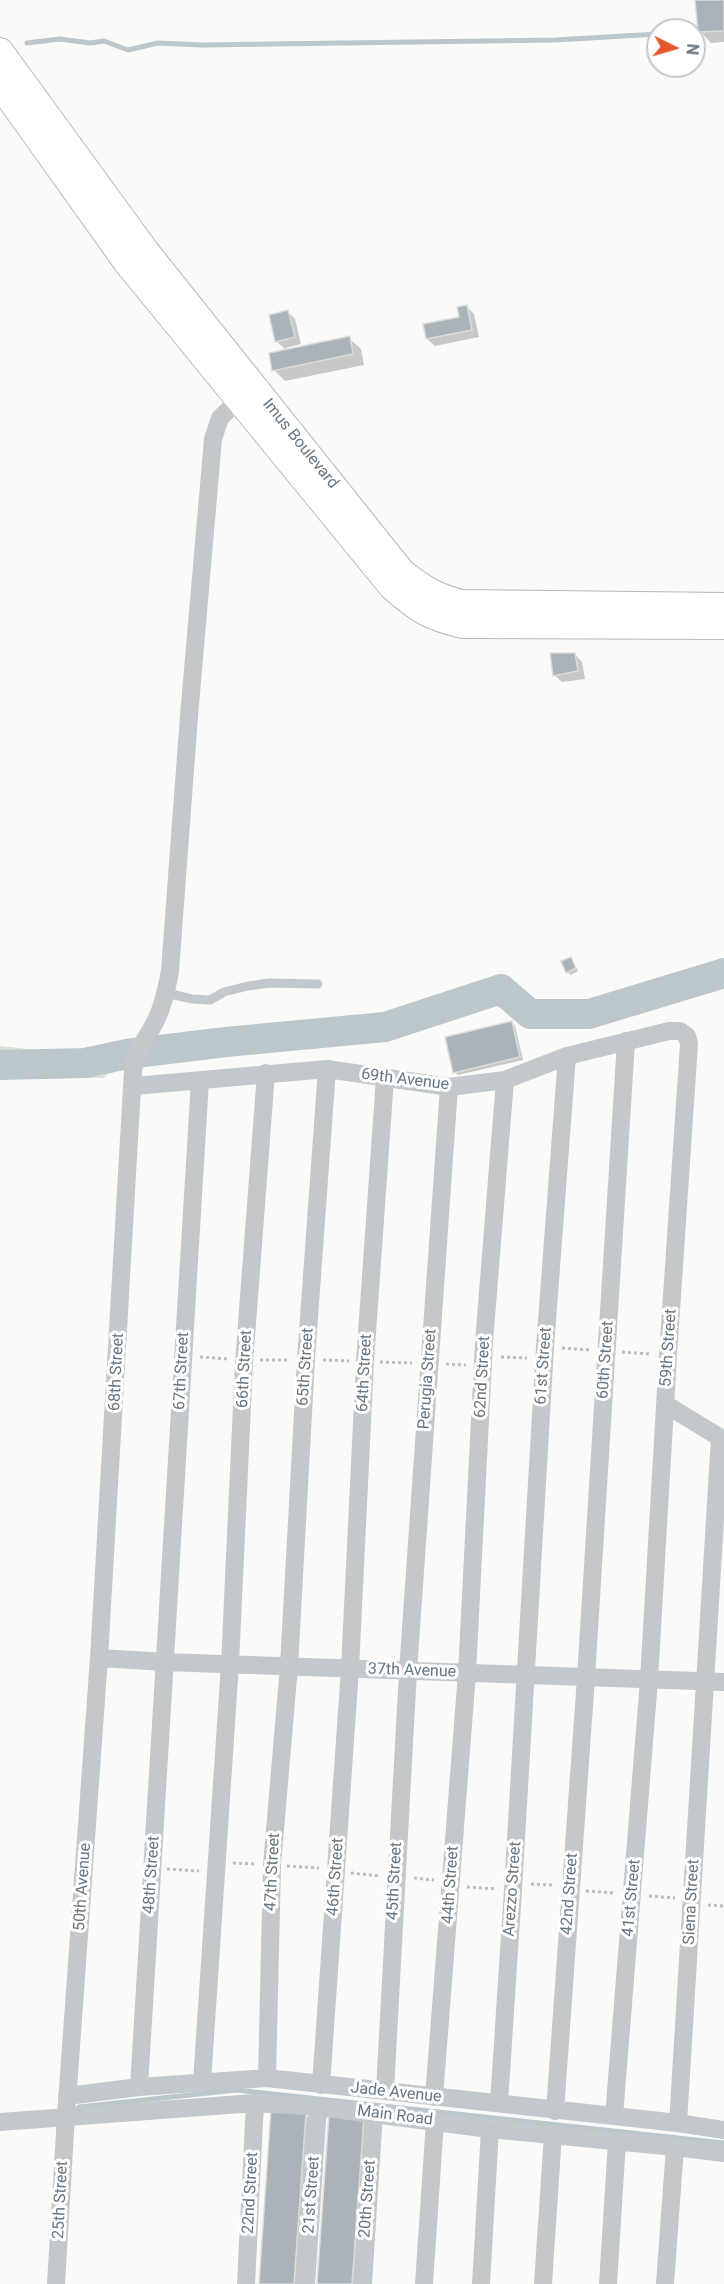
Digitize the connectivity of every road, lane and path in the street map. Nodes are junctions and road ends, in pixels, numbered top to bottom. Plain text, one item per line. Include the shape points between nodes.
1 (0, 51) edge
2 (0, 85) edge
3 (246, 393) junction
4 (724, 606) edge
5 (724, 626) edge
6 (318, 984) dead end
7 (166, 993) junction
8 (669, 1031) joint
9 (626, 1041) junction
10 (567, 1056) junction
11 (327, 1069) junction
12 (266, 1073) junction
13 (385, 1078) junction
14 (200, 1080) junction
15 (505, 1080) junction
16 (134, 1086) junction
17 (449, 1087) junction
18 (183, 1356) junction
19 (306, 1359) junction
20 (544, 1359) junction
21 (245, 1360) junction
22 (365, 1361) junction
23 (483, 1361) junction
24 (429, 1363) junction
25 (665, 1404) junction
26 (722, 1439) edge
27 (99, 1658) junction
28 (166, 1662) junction
29 (230, 1664) junction
30 (289, 1666) junction
31 (350, 1669) junction
32 (408, 1671) junction
33 (467, 1673) junction
34 (526, 1675) junction
35 (586, 1678) junction
36 (649, 1680) junction
37 (705, 1681) junction
38 (724, 1682) edge
39 (272, 1865) junction
40 (216, 1867) junction
41 (153, 1869) junction
42 (336, 1869) junction
43 (451, 1886) junction
44 (513, 1886) junction
45 (571, 1888) junction
46 (633, 1894) junction
47 (692, 1899) junction
48 (267, 2078) junction
49 (202, 2082) junction
50 (321, 2085) junction
51 (139, 2087) junction
52 (385, 2090) junction
53 (67, 2096) junction
54 (434, 2097) junction
55 (255, 2103) junction
56 (499, 2103) junction
57 (318, 2107) junction
58 (555, 2111) junction
59 (374, 2113) junction
60 (66, 2116) junction
61 (614, 2116) junction
62 (435, 2121) junction
63 (0, 2122) edge
64 (678, 2123) junction
65 (490, 2129) junction
66 (724, 2130) edge
67 (553, 2134) junction
68 (617, 2142) junction
69 (675, 2147) junction
70 (724, 2154) edge
71 (56, 2284) edge
72 (246, 2284) edge
73 (306, 2284) edge
74 (363, 2284) edge
75 (424, 2284) edge
76 (481, 2284) edge
77 (543, 2284) edge
78 (608, 2284) edge
79 (665, 2284) edge

1 - 3 main road, Imus Boulevard
2 - 3 main road, Imus Boulevard via 127,262
3 - 4 main road, Imus Boulevard via 402,572 442,599 492,605
3 - 5 main road, Imus Boulevard via 392,587 435,618 463,625 492,626
3 - 7 street, 68th Street via 220,418 213,439
6 - 7 lane via 258,984 224,992 210,1000
7 - 16 street, 68th Street via 135,1060
8 - 9 street, 69th Avenue
8 - 25 street, 59th Street via 681,1030 689,1044
9 - 10 street, 69th Avenue
9 - 35 street, 60th Street
10 - 15 street, 69th Avenue
10 - 20 street, 61st Street
11 - 12 street, 69th Avenue
11 - 13 street, 69th Avenue
11 - 19 street, 65th Street
12 - 14 street, 69th Avenue
12 - 21 street, 66th Street
13 - 17 street, 69th Avenue
13 - 22 street, 64th Street
14 - 16 street, 69th Avenue
14 - 18 street, 67th Street
15 - 17 street, 69th Avenue
15 - 23 street, 62nd Street
16 - 27 street, 68th Street
17 - 24 street, Perugia Street
18 - 21 path
18 - 28 street, 67th Street
19 - 21 path
19 - 22 path
19 - 30 street, 65th Street
20 - 23 path
20 - 34 street, 61st Street
21 - 29 street, 66th Street
22 - 24 path
22 - 31 street, 64th Street
23 - 24 path
23 - 33 street, 62nd Street
24 - 32 street, Perugia Street
25 - 26 street
25 - 36 street, 59th Street
26 - 37 street, Siena Street
27 - 28 street, 37th Avenue
27 - 53 street, 50th Avenue
28 - 29 street, 37th Avenue
28 - 41 street, 48th Street
29 - 30 street, 37th Avenue
29 - 40 street
30 - 31 street, 37th Avenue
30 - 39 street, 47th Street
31 - 32 street, 37th Avenue
31 - 42 street, 46th Street
32 - 33 street, 37th Avenue
32 - 52 street, 45th Street
33 - 34 street, 37th Avenue
33 - 43 street, 44th Street
34 - 35 street, 37th Avenue
34 - 44 street, Arezzo Street
35 - 36 street, 37th Avenue
35 - 45 street, 42nd Street
36 - 37 street, 37th Avenue
36 - 46 street, 41st Street
37 - 38 street, 37th Avenue
37 - 47 street, Siena Street
39 - 40 path
39 - 42 path
39 - 48 street, 47th Street
40 - 41 path
40 - 49 street
41 - 51 street, 48th Street
42 - 50 street, 46th Street
43 - 44 path
43 - 54 street, 44th Street
44 - 45 path
44 - 56 street, Arezzo Street
45 - 46 path
45 - 58 street, 42nd Street
46 - 47 path
46 - 61 street, 41st Street
47 - 64 street, Siena Street
48 - 49 street, Jade Avenue
48 - 50 street, Jade Avenue
49 - 51 street, Jade Avenue
50 - 52 street, Jade Avenue
51 - 53 street, Jade Avenue
52 - 54 street, Jade Avenue
53 - 60 street, 50th Avenue
54 - 56 street, Jade Avenue
55 - 57 street, Main Road
55 - 60 street, Main Road
55 - 72 street, 22nd Street
56 - 58 street, Jade Avenue
57 - 59 street, Main Road
57 - 73 street, 21st Street
58 - 61 street, Jade Avenue
59 - 62 street, Main Road
59 - 74 street, 20th Street
60 - 63 street, Main Road
60 - 71 street, 25th Street
61 - 64 street, Jade Avenue
62 - 65 street, Main Road
62 - 75 street
64 - 66 street, Jade Avenue
65 - 67 street, Main Road
65 - 76 street
67 - 68 street, Main Road
67 - 77 street
68 - 69 street, Main Road
68 - 78 street
69 - 70 street, Main Road
69 - 79 street

